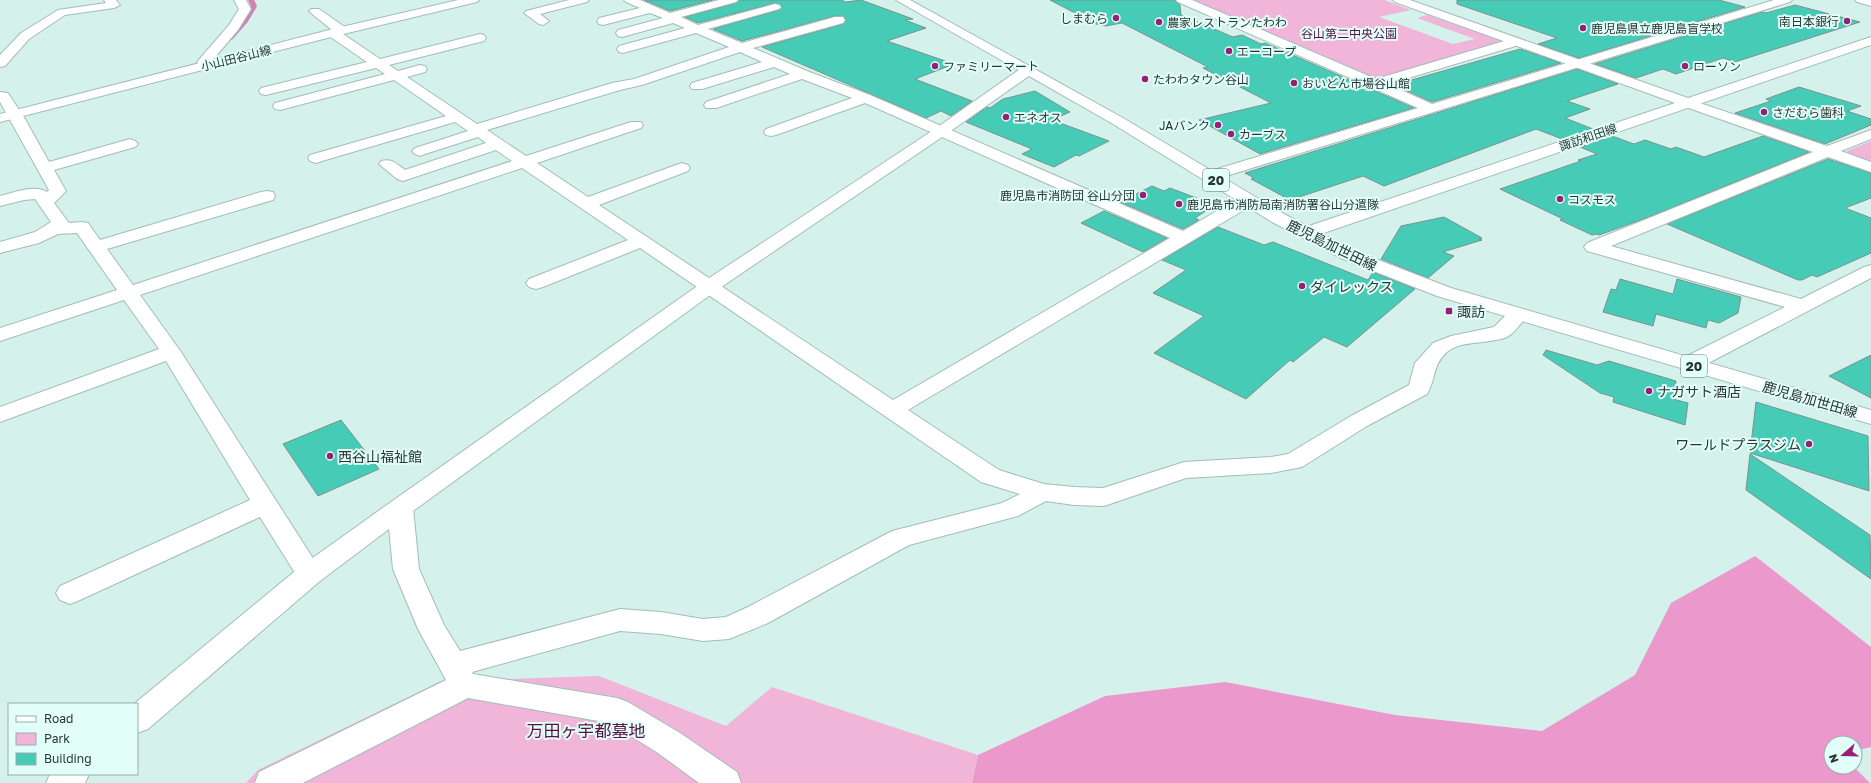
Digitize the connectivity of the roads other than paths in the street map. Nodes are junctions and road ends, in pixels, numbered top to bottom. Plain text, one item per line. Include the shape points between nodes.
1 (110, 0) edge
2 (240, 0) edge
3 (473, 0) edge
4 (583, 0) edge
5 (630, 0) edge
6 (732, 0) edge
7 (902, 0) edge
8 (1182, 0) edge
9 (1398, 0) edge
10 (1786, 0) edge
11 (1861, 0) edge
12 (1871, 3) edge
13 (775, 7) dead end
14 (651, 9) junction
15 (315, 11) dead end
16 (672, 18) junction
17 (840, 20) dead end
18 (543, 21) dead end
19 (603, 21) dead end
20 (698, 29) junction
21 (338, 32) junction
22 (622, 33) dead end
23 (480, 38) dead end
24 (1871, 41) edge
25 (1515, 42) junction
26 (744, 47) junction
27 (623, 50) dead end
28 (775, 62) junction
29 (0, 63) edge
30 (378, 63) junction
31 (1578, 64) junction
32 (206, 65) junction
33 (0, 69) edge
34 (420, 69) dead end
35 (1028, 70) junction
36 (802, 74) junction
37 (396, 76) junction
38 (0, 77) edge
39 (1374, 84) junction
40 (697, 86) dead end
41 (266, 91) dead end
42 (1, 92) edge
43 (865, 98) junction
44 (1688, 103) junction
45 (712, 105) dead end
46 (280, 106) dead end
47 (1433, 109) junction
48 (17, 114) junction
49 (457, 117) junction
50 (0, 118) edge
51 (639, 126) dead end
52 (477, 130) junction
53 (771, 132) dead end
54 (940, 132) junction
55 (1871, 134) edge
56 (130, 144) dead end
57 (498, 144) junction
58 (420, 151) dead end
59 (1828, 151) junction
60 (316, 158) dead end
61 (387, 164) dead end
62 (526, 164) junction
63 (1871, 166) edge
64 (44, 168) junction
65 (682, 168) dead end
66 (1210, 176) junction
67 (267, 196) dead end
68 (1248, 200) junction
69 (0, 201) edge
70 (45, 202) junction
71 (586, 204) junction
72 (56, 228) junction
73 (1306, 233) junction
74 (1185, 238) junction
75 (642, 241) junction
76 (96, 247) junction
77 (0, 248) edge
78 (1871, 271) edge
79 (536, 282) dead end
80 (710, 286) junction
81 (128, 292) junction
82 (1804, 306) junction
83 (1518, 314) junction
84 (0, 335) edge
85 (171, 352) junction
86 (1689, 364) junction
87 (892, 410) junction
88 (0, 415) edge
89 (1871, 417) edge
90 (1043, 492) junction
91 (265, 504) junction
92 (400, 508) junction
93 (310, 574) junction
94 (70, 593) dead end
95 (459, 675) junction
96 (138, 719) edge
97 (72, 775) edge
98 (62, 783) edge
99 (271, 783) edge
100 (725, 783) edge

1 - 29 street via 114,5 62,12 25,36
2 - 32 street via 245,9 234,27 204,62
3 - 21 street, 小山田谷山線
4 - 18 street via 530,13
5 - 14 street
6 - 16 street
7 - 35 street, 鹿児島加世田線 / 20
8 - 39 street
9 - 25 street
10 - 31 street
11 - 12 street
13 - 20 street
14 - 16 street
14 - 19 street
15 - 21 street
16 - 20 street
16 - 22 street
17 - 26 street
20 - 26 street
20 - 27 street
21 - 30 street
21 - 32 street, 小山田谷山線
23 - 30 street
24 - 44 street, 諏訪和田線
25 - 31 street
25 - 39 street
26 - 28 street
26 - 52 street
28 - 36 street
28 - 40 street
30 - 37 street
30 - 41 street
31 - 44 street
31 - 47 street
32 - 48 street, 小山田谷山線
33 - 38 street
34 - 37 street
35 - 54 street
35 - 66 street, 鹿児島加世田線 / 20
36 - 43 street
36 - 45 street
37 - 46 street
37 - 49 street
39 - 47 street
42 - 48 street
43 - 53 street
43 - 54 street
44 - 59 street
44 - 73 street, 諏訪和田線
47 - 66 street
48 - 50 street, 小山田谷山線
48 - 64 street
49 - 52 street
49 - 60 street
51 - 62 street
52 - 57 street
52 - 58 street
54 - 74 street
54 - 80 street
55 - 59 street
56 - 64 street
57 - 61 street via 403,176
57 - 62 street
59 - 63 street
59 - 82 street via 1593,247
62 - 71 street
62 - 81 street
64 - 70 street via 58,191
65 - 71 street
66 - 68 street, 鹿児島加世田線 / 20
67 - 76 street
68 - 73 street, 鹿児島加世田線 / 20
68 - 74 street
69 - 70 street via 35,193 40,194
70 - 72 street via 60,223
71 - 75 street
72 - 76 street via 82,227
72 - 77 street via 37,238
73 - 83 street, 鹿児島加世田線 / 20 via 1383,269 1444,292
74 - 87 street
75 - 79 street
75 - 80 street
76 - 81 street
78 - 82 street
80 - 87 street
80 - 92 street
81 - 84 street
81 - 85 street
82 - 86 street
83 - 86 street, 鹿児島加世田線 / 20
83 - 90 street via 1501,332 1458,340 1440,347 1426,363 1419,389 1294,461 1271,465 1184,470 1104,497
85 - 88 street
85 - 91 street
86 - 89 street, 鹿児島加世田線 / 20
87 - 90 street via 990,476
90 - 95 street via 1009,510 901,538 729,628 703,630 620,620
91 - 93 street
91 - 94 street
92 - 93 street
92 - 95 street via 406,569 432,629
93 - 96 street
95 - 99 street
95 - 100 street via 617,710
97 - 98 street

